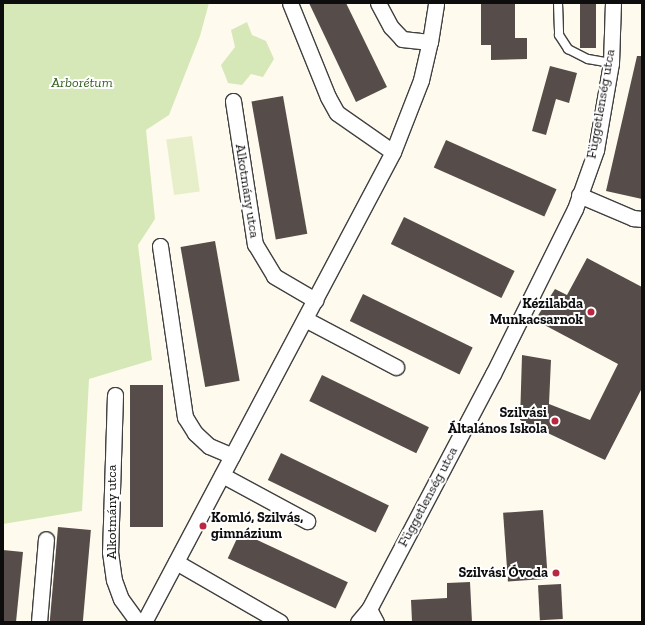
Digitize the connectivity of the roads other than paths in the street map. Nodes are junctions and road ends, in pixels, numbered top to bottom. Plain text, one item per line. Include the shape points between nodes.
1 (290, 3) edge
2 (378, 3) edge
3 (436, 3) edge
4 (558, 3) edge
5 (613, 3) edge
6 (430, 42) junction
7 (611, 63) junction
8 (233, 101) dead end
9 (393, 152) junction
10 (579, 195) junction
11 (642, 219) edge
12 (160, 246) dead end
13 (314, 300) junction
14 (305, 319) junction
15 (396, 367) dead end
16 (115, 395) dead end
17 (232, 456) junction
18 (222, 476) junction
19 (306, 521) dead end
20 (46, 539) dead end
21 (176, 562) junction
22 (369, 609) junction
23 (39, 622) edge
24 (138, 622) edge
25 (144, 622) edge
26 (280, 622) edge
27 (358, 622) edge
28 (376, 622) edge

1 - 9 street via 337,113
2 - 6 street via 391,27 402,39
3 - 6 street
4 - 7 lane via 559,35 568,49 588,59
5 - 7 street, Függetlenség utca
6 - 9 street via 421,80
7 - 10 street, Függetlenség utca via 596,150
8 - 13 street, Alkotmány utca via 255,244 274,276
9 - 13 street
10 - 11 street via 633,218
10 - 22 street, Függetlenség utca via 575,209 493,374
12 - 17 street via 185,417 195,433 209,446
13 - 14 street
14 - 15 street
14 - 17 street
16 - 24 street, Alkotmány utca via 110,552 114,580 121,599
17 - 18 street
18 - 19 street
18 - 21 street
20 - 23 street
21 - 25 street
21 - 26 street
22 - 27 street, Függetlenség utca
22 - 28 street

